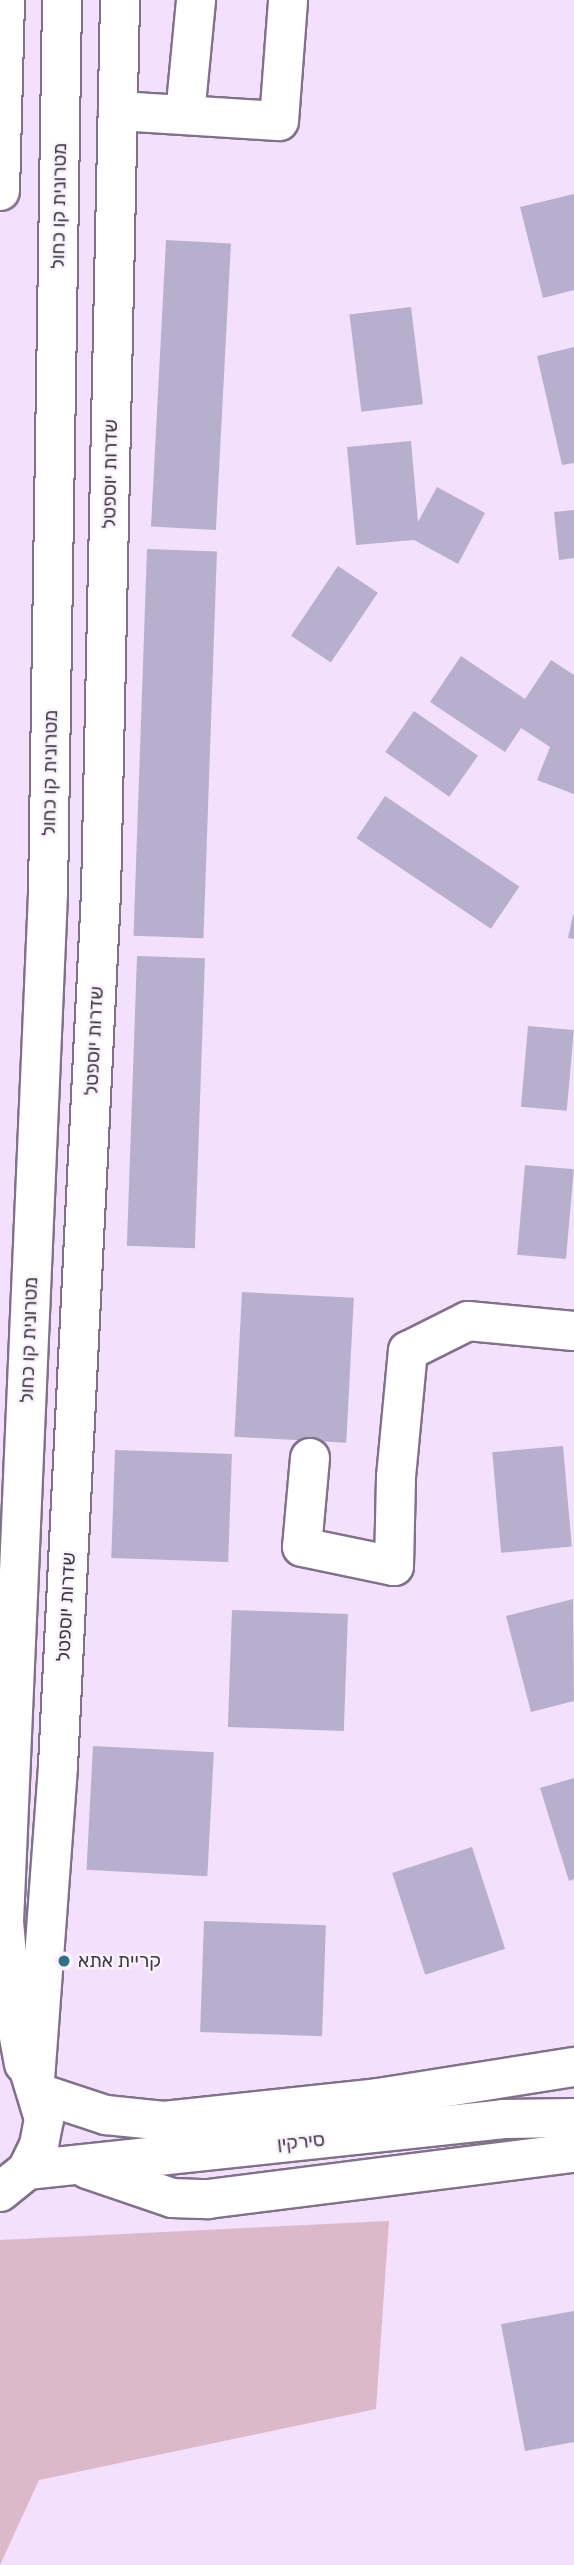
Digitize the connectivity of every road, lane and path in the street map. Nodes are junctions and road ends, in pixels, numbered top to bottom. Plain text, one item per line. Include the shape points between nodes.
1 (5, 0) edge
2 (62, 0) edge
3 (120, 0) edge
4 (196, 0) edge
5 (288, 0) edge
6 (118, 111) junction
7 (185, 115) junction
8 (0, 191) edge
9 (574, 1331) edge
10 (310, 1458) dead end
11 (20, 1545) junction
12 (0, 1707) edge
13 (574, 2067) edge
14 (24, 2070) edge
15 (574, 2118) edge
16 (574, 2154) edge
17 (79, 2165) junction
18 (14, 2181) edge

1 - 8 street
2 - 11 street, מטרונית קו כחול via 48,893
3 - 6 street, שדרות יוספטל
4 - 7 street
5 - 7 street via 279,121
6 - 7 street
6 - 14 street, שדרות יוספטל via 101,894 58,1766
9 - 10 street via 468,1321 408,1351 396,1477 394,1566 302,1547
11 - 12 street, מטרונית קו כחול
11 - 14 street, מטרונית קו כחול via 4,1922
13 - 14 street, סירקין via 378,2098 164,2121 106,2115
14 - 18 street via 44,2119 39,2145
15 - 17 street, סירקין via 503,2119
16 - 17 street via 208,2199 172,2198
17 - 18 street, סירקין

